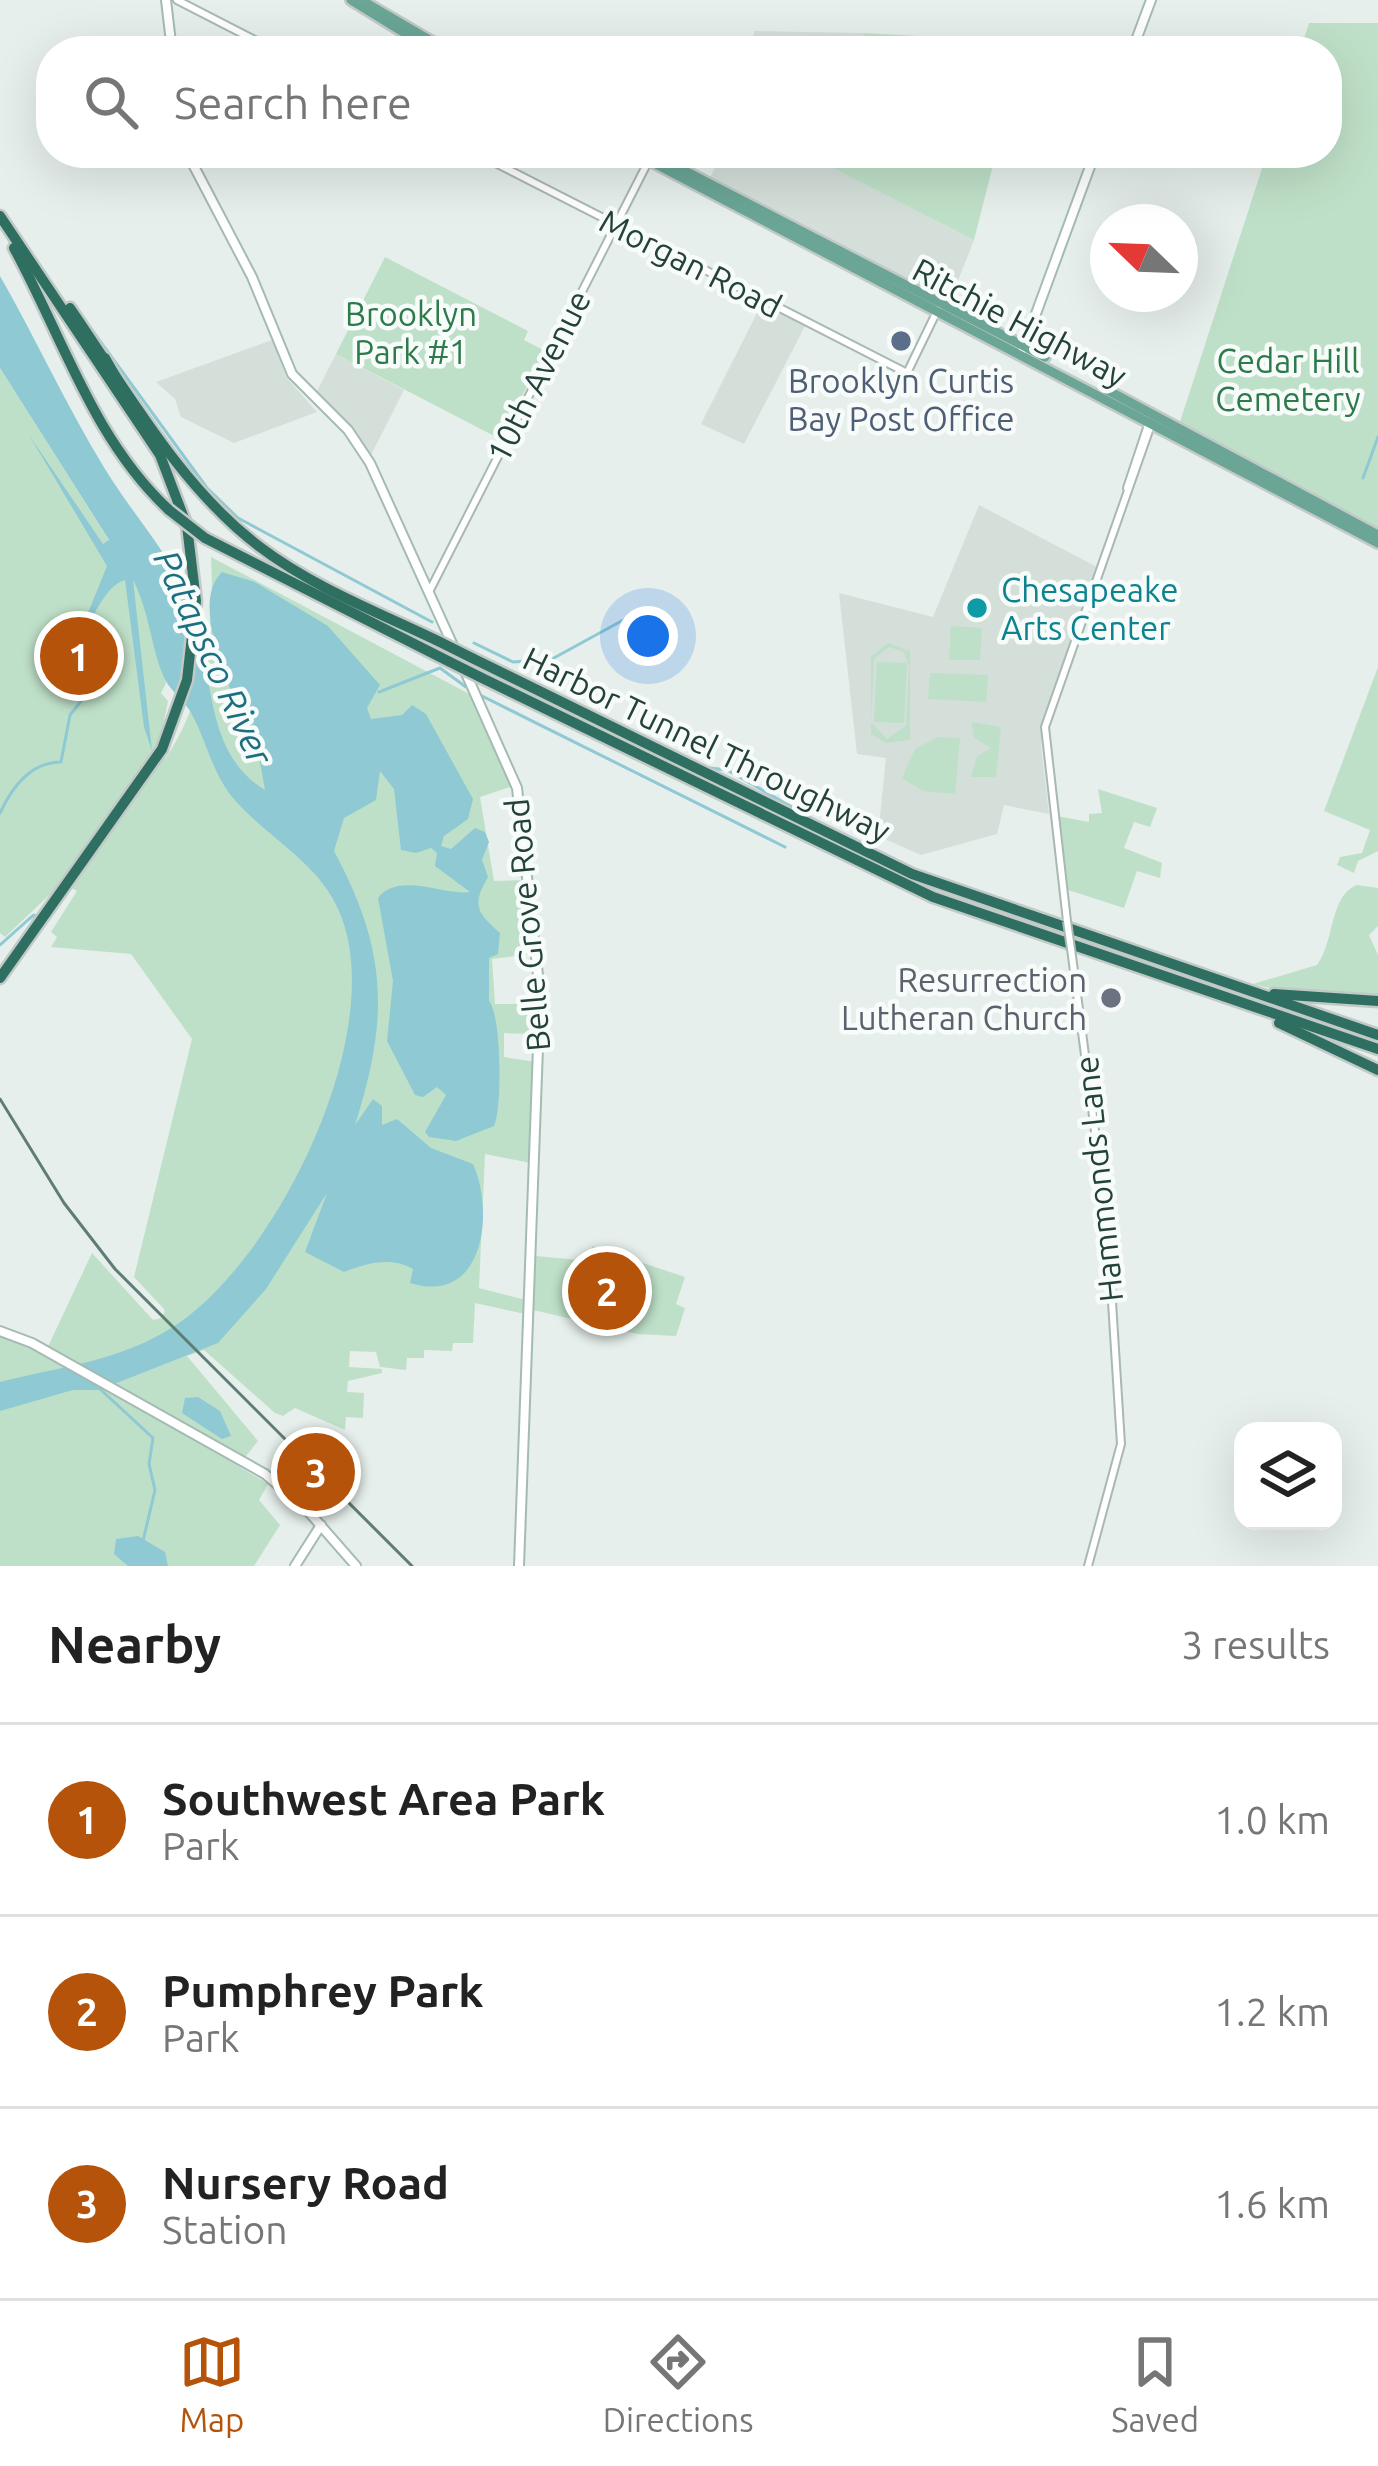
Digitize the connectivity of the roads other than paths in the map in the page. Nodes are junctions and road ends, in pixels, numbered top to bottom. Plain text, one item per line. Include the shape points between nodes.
1 (166, 0) edge
2 (177, 0) edge
3 (351, 0) edge
4 (361, 0) edge
5 (1150, 0) edge
6 (170, 36) edge
7 (247, 36) edge
8 (410, 36) edge
9 (422, 36) edge
10 (1137, 36) edge
11 (195, 168) edge
12 (506, 168) edge
13 (643, 168) edge
14 (672, 168) edge
15 (1089, 168) edge
16 (0, 206) edge
17 (0, 221) edge
18 (616, 224) junction
19 (940, 305) junction
20 (1023, 349) junction
21 (105, 358) junction
22 (1150, 421) junction
23 (1139, 459) junction
24 (1120, 515) junction
25 (1378, 539) edge
26 (199, 589) junction
27 (428, 592) junction
28 (1107, 944) junction
29 (0, 982) edge
30 (1193, 987) junction
31 (1378, 1001) edge
32 (1378, 1035) edge
33 (1378, 1049) edge
34 (1378, 1070) edge
35 (0, 1330) edge
36 (321, 1525) junction
37 (295, 1566) edge
38 (356, 1566) edge
39 (519, 1566) edge
40 (1088, 1566) edge

1 - 6 main road
2 - 7 street
3 - 8 main road
4 - 9 main road
5 - 10 main road
11 - 27 main road, Belle Grove Road via 292,374 362,449
12 - 18 street, Morgan Road
13 - 18 street, 10th Avenue
14 - 19 main road, Ritchie Highway
15 - 20 main road
16 - 21 highway, Harbor Tunnel Throughway
17 - 26 highway, Harbor Tunnel Throughway via 160,455 187,526
17 - 30 highway, Harbor Tunnel Throughway, bridge via 102,427 130,468 205,538 906,886
18 - 19 street, Morgan Road via 907,373
18 - 27 street, 10th Avenue
19 - 20 main road, Ritchie Highway
20 - 22 main road, Ritchie Highway
20 - 25 main road, Ritchie Highway
21 - 26 highway, Harbor Tunnel Throughway via 181,488
21 - 28 highway, Harbor Tunnel Throughway, bridge via 189,476 240,531 304,575 912,874
22 - 23 street, Hammonds Lane
22 - 23 street
22 - 25 main road, Ritchie Highway
23 - 24 street, Hammonds Lane
23 - 24 street, Hammonds Lane
24 - 40 street, Hammonds Lane, bridge via 1045,727 1107,1223 1121,1444
26 - 29 highway via 193,652 167,739
27 - 39 main road, Belle Grove Road via 517,788 538,974
28 - 31 highway via 1279,995
28 - 32 highway, Harbor Tunnel Throughway
30 - 33 highway, Harbor Tunnel Throughway
30 - 34 highway
35 - 36 main road via 253,1466
36 - 37 main road
36 - 38 main road

